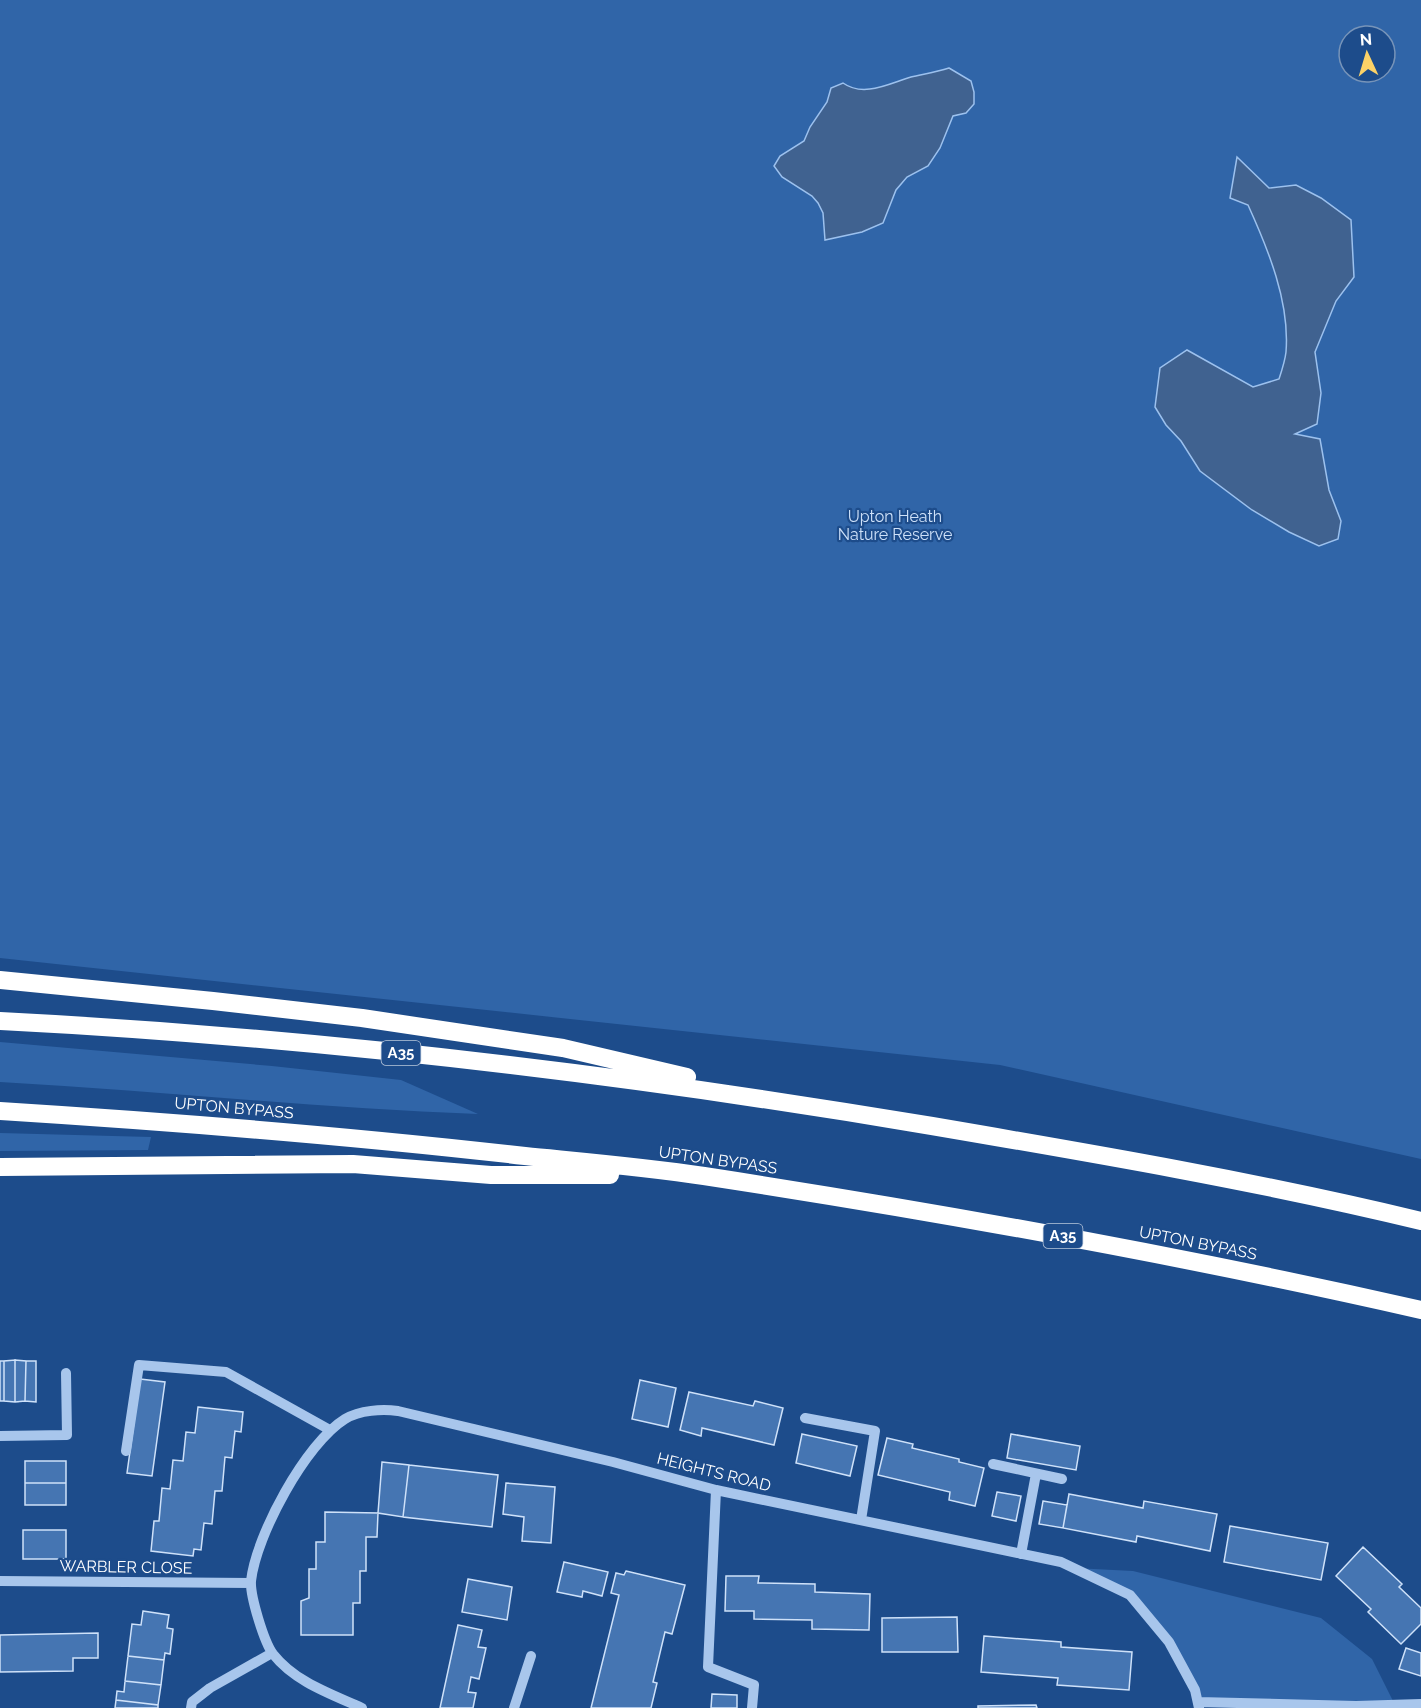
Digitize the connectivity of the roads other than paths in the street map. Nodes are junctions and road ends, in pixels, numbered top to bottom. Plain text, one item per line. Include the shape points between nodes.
1 (0, 980) edge
2 (0, 1021) edge
3 (800, 1104) junction
4 (0, 1111) edge
5 (0, 1167) edge
6 (702, 1175) junction
7 (1421, 1221) edge
8 (1421, 1310) edge
9 (66, 1373) dead end
10 (805, 1418) dead end
11 (330, 1430) junction
12 (0, 1436) edge
13 (126, 1451) dead end
14 (993, 1464) dead end
15 (1036, 1474) junction
16 (1062, 1479) dead end
17 (716, 1490) junction
18 (861, 1520) junction
19 (1021, 1554) junction
20 (0, 1581) edge
21 (251, 1583) junction
22 (272, 1653) junction
23 (531, 1656) dead end
24 (1421, 1704) edge
25 (1198, 1705) edge
26 (191, 1708) edge
27 (362, 1708) edge
28 (514, 1708) edge
29 (752, 1708) edge

1 - 3 highway, A35 via 213,1000 564,1048
2 - 3 highway, A35 via 220,1035 475,1060
3 - 7 highway, A35 via 1173,1170
4 - 6 highway, UPTON BYPASS / A35 via 180,1122
5 - 6 highway, A35 via 353,1164 491,1175
6 - 8 highway, UPTON BYPASS / A35 via 991,1222
9 - 12 street via 67,1435
10 - 18 street via 875,1431
11 - 13 street via 226,1372 139,1365
11 - 17 street, HEIGHTS ROAD via 347,1418 382,1410 398,1411
11 - 21 street, HEIGHTS ROAD via 311,1450 272,1516 259,1547
14 - 15 street
15 - 16 street
15 - 19 street
17 - 18 street, HEIGHTS ROAD
17 - 29 street via 708,1667 754,1685
18 - 19 street, HEIGHTS ROAD
19 - 25 street, HEIGHTS ROAD via 1061,1562 1130,1595 1169,1642 1195,1690
20 - 21 street, WARBLER CLOSE
21 - 22 street via 260,1625
22 - 26 street via 210,1688 192,1702
22 - 27 street via 294,1675
23 - 28 street
24 - 25 street

